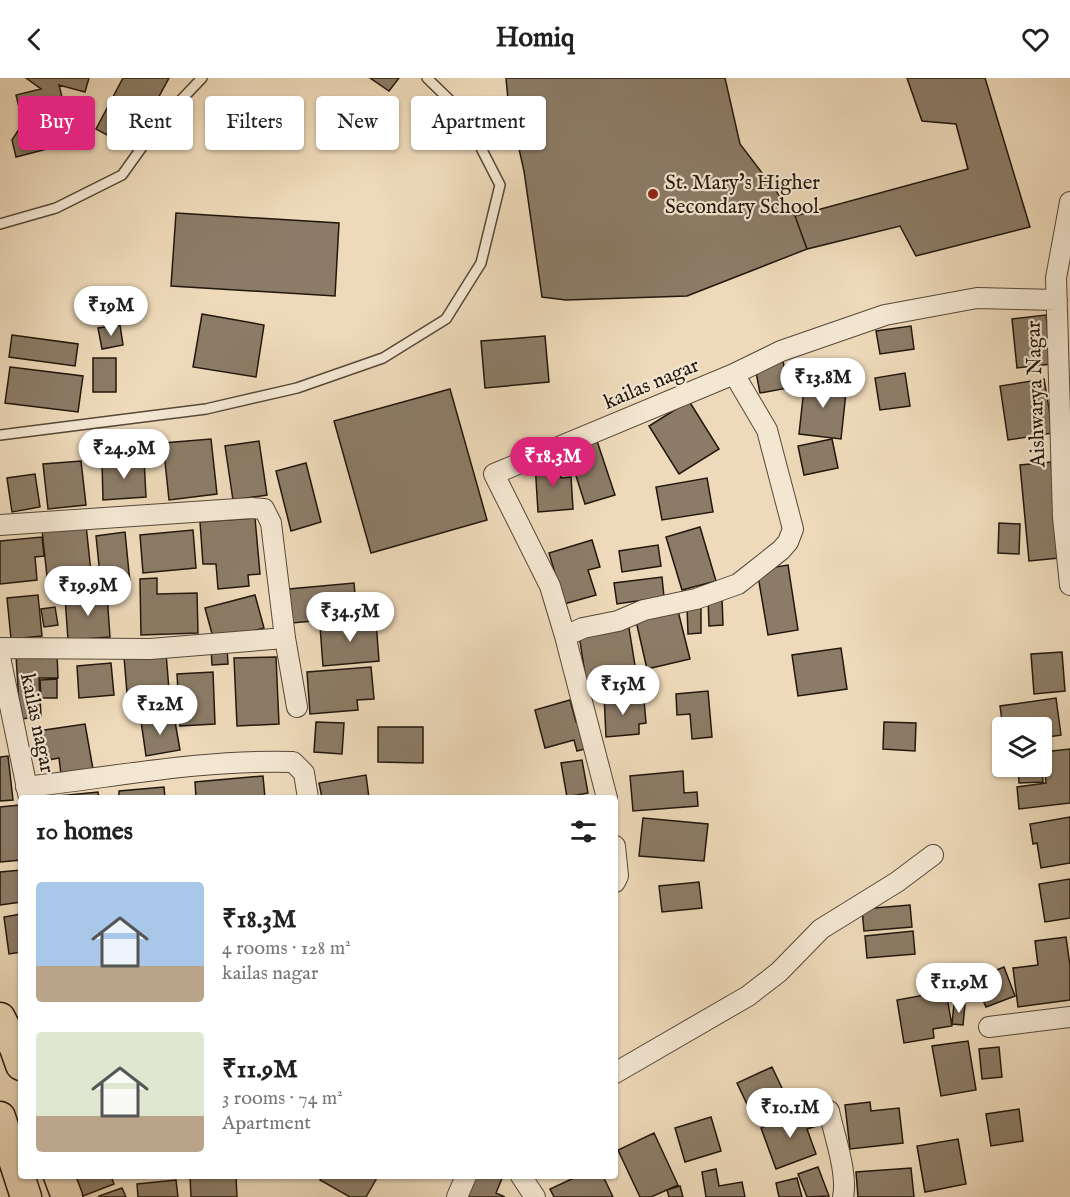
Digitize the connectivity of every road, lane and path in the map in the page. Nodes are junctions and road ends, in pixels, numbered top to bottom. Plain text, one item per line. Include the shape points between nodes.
1 (202, 78) edge
2 (427, 78) edge
3 (1070, 202) edge
4 (0, 224) edge
5 (1057, 300) junction
6 (734, 374) junction
7 (0, 435) edge
8 (0, 525) edge
9 (1070, 585) edge
10 (565, 636) junction
11 (285, 638) junction
12 (0, 648) edge
13 (0, 657) edge
14 (297, 706) dead end
15 (28, 792) edge
16 (308, 795) edge
17 (606, 795) edge
18 (933, 855) dead end
19 (1070, 1017) edge
20 (0, 1018) edge
21 (989, 1027) dead end
22 (18, 1052) edge
23 (618, 1071) edge
24 (829, 1111) dead end
25 (0, 1117) edge
26 (18, 1172) edge
27 (20, 1179) edge
28 (60, 1179) edge
29 (465, 1179) edge
30 (523, 1179) edge
31 (26, 1197) edge
32 (67, 1197) edge
33 (457, 1197) edge
34 (535, 1197) edge
35 (843, 1197) edge

1 - 4 lane via 160,122 122,175 56,208
2 - 7 lane via 464,113 500,185 481,263 446,319 383,358 297,388 206,409
3 - 5 street, Aishwarya Nagar via 1056,278
5 - 6 street, kailas nagar via 977,298 885,315 781,351
5 - 9 street, Aishwarya Nagar via 1063,517
6 - 10 street via 767,430 793,529 788,542 738,584
6 - 10 street, kailas nagar via 494,474 550,586
8 - 11 street via 264,509 271,523
10 - 17 street, kailas nagar
11 - 12 street via 150,649
11 - 14 street
13 - 15 street, kailas nagar
15 - 16 street via 162,768 264,761 293,762 304,773
18 - 23 street via 821,929 779,972 748,996
19 - 21 street
20 - 22 main road
24 - 35 street via 843,1173
25 - 26 main road
27 - 31 main road
28 - 32 main road
29 - 33 street
30 - 34 street

